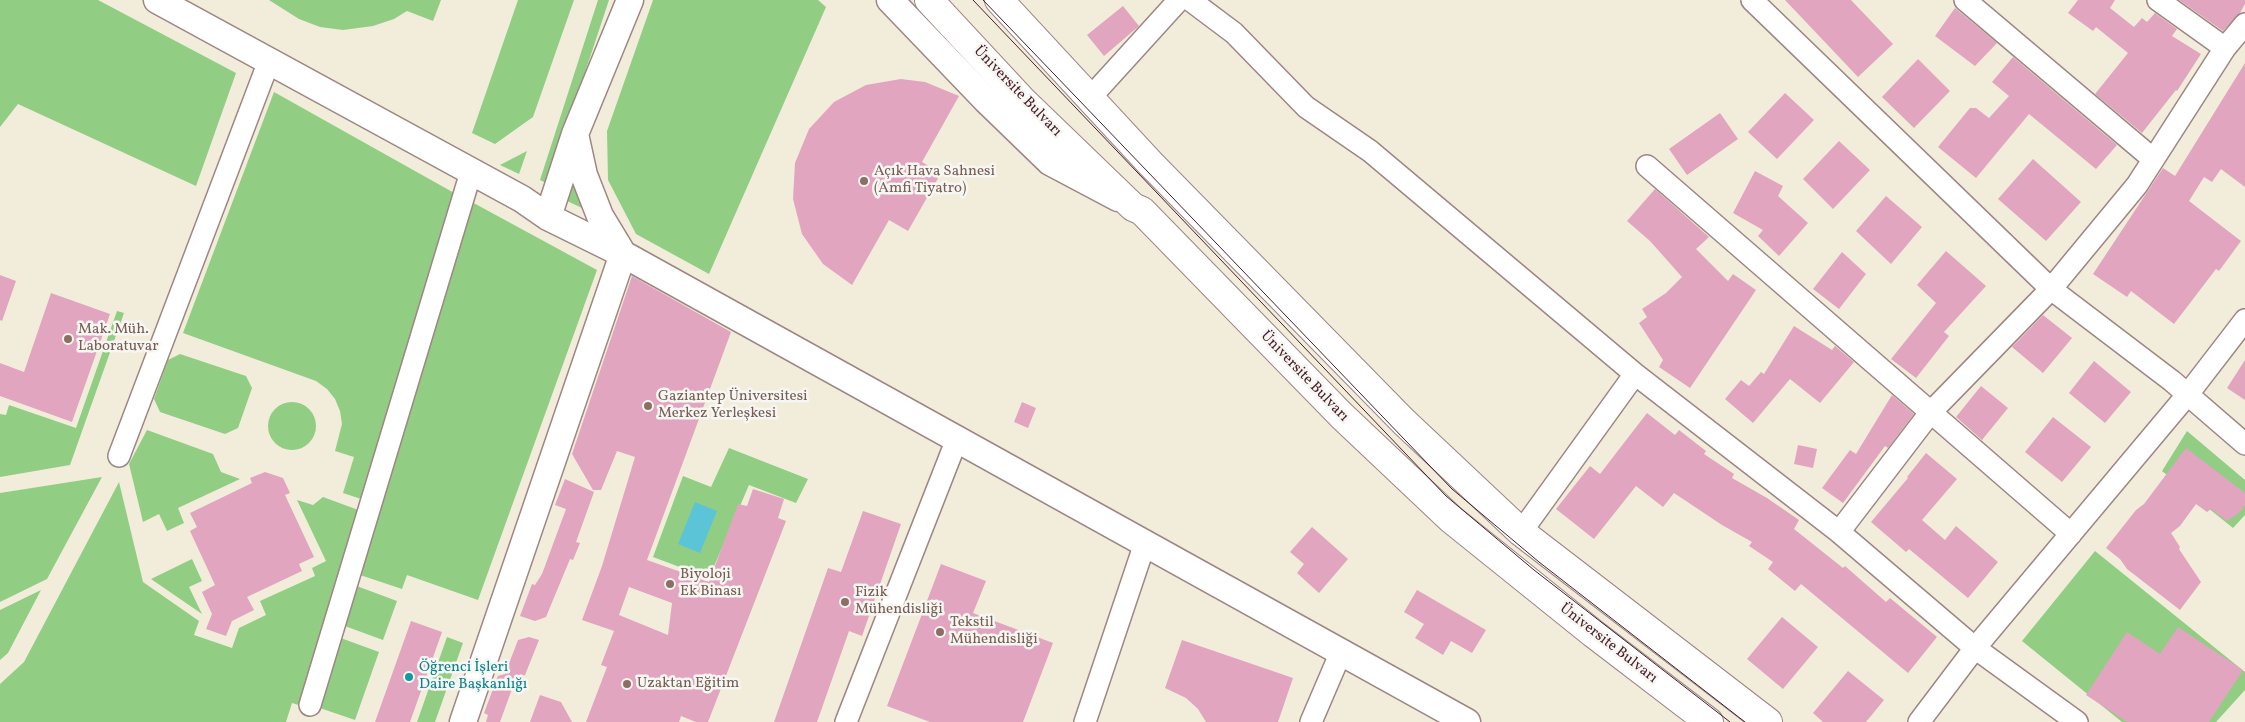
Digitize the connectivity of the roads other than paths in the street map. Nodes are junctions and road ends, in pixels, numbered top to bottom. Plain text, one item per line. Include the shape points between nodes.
1 (157, 0) edge
2 (630, 0) edge
3 (890, 0) edge
4 (930, 0) edge
5 (999, 0) edge
6 (1178, 0) edge
7 (1190, 0) edge
8 (1752, 0) edge
9 (1965, 0) edge
10 (2158, 0) edge
11 (2245, 24) edge
12 (2225, 48) junction
13 (268, 61) junction
14 (1090, 99) junction
15 (576, 134) junction
16 (2154, 160) junction
17 (1647, 166) dead end
18 (471, 172) junction
19 (1133, 207) junction
20 (548, 217) junction
21 (623, 254) junction
22 (2051, 289) junction
23 (2245, 320) edge
24 (1635, 374) junction
25 (2188, 394) junction
26 (1930, 413) junction
27 (957, 439) junction
28 (2245, 444) edge
29 (119, 456) dead end
30 (1521, 532) junction
31 (1839, 532) junction
32 (2071, 534) junction
33 (1145, 543) junction
34 (1975, 648) junction
35 (1340, 652) junction
36 (310, 704) dead end
37 (2053, 715) edge
38 (463, 722) edge
39 (846, 722) edge
40 (1085, 722) edge
41 (1311, 722) edge
42 (1467, 722) edge
43 (1709, 722) edge
44 (1768, 722) edge
45 (1919, 722) edge
46 (2077, 722) edge

1 - 13 street
2 - 15 street
3 - 19 street via 1050,162
4 - 19 main road, Üniversite Bulvarı via 1022,100
5 - 14 main road
6 - 14 street
7 - 24 street via 1234,34 1306,106 1370,151
8 - 22 street
9 - 16 street
10 - 12 street
11 - 12 street
12 - 16 street
13 - 18 street
13 - 29 street
14 - 30 main road via 1404,422
15 - 20 street
15 - 21 street via 584,175 600,216
16 - 22 street
17 - 26 street
18 - 20 street
18 - 36 street
19 - 43 main road, Üniversite Bulvarı via 1142,211 1342,416 1451,519
20 - 21 street
21 - 27 street
21 - 38 street
22 - 25 street
22 - 26 street
23 - 25 street
24 - 30 street
24 - 31 street
25 - 28 street
25 - 32 street
26 - 31 street
26 - 32 street
27 - 33 street
27 - 39 street
30 - 44 main road
31 - 34 street
32 - 34 street
33 - 35 street
33 - 40 street
34 - 37 street
34 - 45 street
35 - 41 street
35 - 42 street
37 - 46 street

